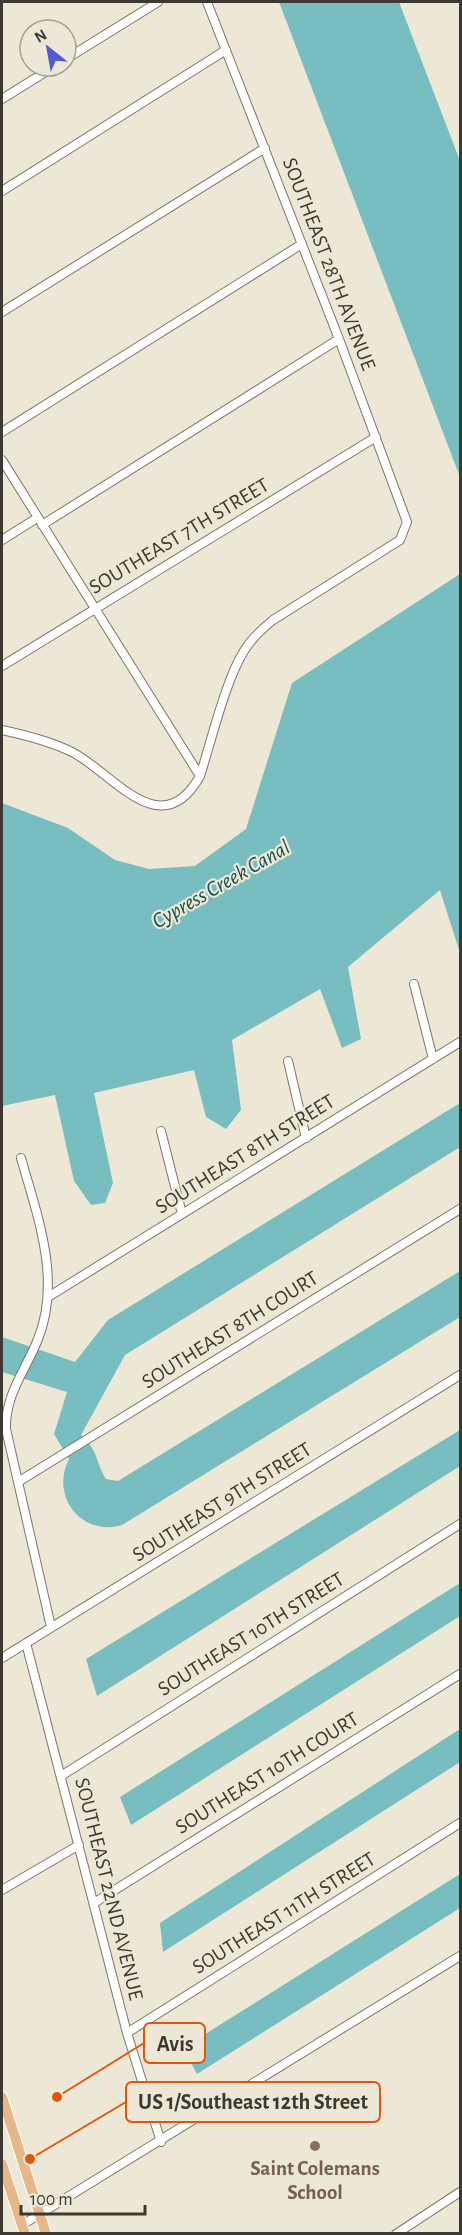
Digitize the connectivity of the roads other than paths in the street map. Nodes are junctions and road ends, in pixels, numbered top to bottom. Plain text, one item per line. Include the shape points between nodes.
1 (158, 2) edge
2 (207, 2) edge
3 (226, 50) junction
4 (78, 52) edge
5 (36, 78) edge
6 (2, 99) edge
7 (264, 148) junction
8 (2, 191) edge
9 (302, 244) junction
10 (2, 312) edge
11 (339, 339) junction
12 (2, 432) edge
13 (376, 437) junction
14 (2, 460) edge
15 (40, 521) junction
16 (2, 540) edge
17 (94, 609) junction
18 (2, 666) edge
19 (2, 730) edge
20 (200, 776) junction
21 (414, 984) dead end
22 (460, 1042) edge
23 (433, 1059) junction
24 (288, 1060) dead end
25 (161, 1131) dead end
26 (306, 1138) junction
27 (21, 1158) dead end
28 (460, 1209) edge
29 (182, 1214) junction
30 (48, 1297) junction
31 (460, 1376) edge
32 (18, 1482) junction
33 (460, 1524) edge
34 (51, 1627) junction
35 (26, 1643) junction
36 (2, 1658) edge
37 (460, 1674) edge
38 (61, 1776) junction
39 (460, 1823) edge
40 (79, 1845) junction
41 (2, 1890) edge
42 (93, 1903) junction
43 (460, 1956) edge
44 (127, 2033) junction
45 (2, 2097) edge
46 (162, 2142) junction
47 (2, 2164) edge
48 (460, 2192) edge
49 (40, 2215) junction
50 (23, 2229) edge
51 (46, 2234) edge
52 (396, 2234) edge

1 - 4 street
2 - 3 street, SOUTHEAST 28TH AVENUE
3 - 7 street, SOUTHEAST 28TH AVENUE
3 - 8 street
5 - 6 street
7 - 9 street, SOUTHEAST 28TH AVENUE
7 - 10 street
9 - 11 street, SOUTHEAST 28TH AVENUE
9 - 12 street
11 - 13 street, SOUTHEAST 28TH AVENUE
11 - 15 street
13 - 17 street, SOUTHEAST 7TH STREET
13 - 20 street, SOUTHEAST 28TH AVENUE via 407,522 400,540 259,632 235,668
14 - 15 street
15 - 16 street
15 - 17 street
17 - 18 street, SOUTHEAST 7TH STREET
17 - 20 street
19 - 20 street via 73,752 133,797 151,805 176,800
21 - 23 street
22 - 23 street, SOUTHEAST 8TH STREET
23 - 26 street, SOUTHEAST 8TH STREET
24 - 26 street
25 - 29 street
26 - 29 street, SOUTHEAST 8TH STREET
27 - 30 street via 45,1252
28 - 32 street, SOUTHEAST 8TH COURT
29 - 30 street, SOUTHEAST 8TH STREET
30 - 32 street via 38,1339 5,1414
31 - 34 street, SOUTHEAST 9TH STREET
32 - 34 street
33 - 38 street, SOUTHEAST 10TH STREET
34 - 35 street, SOUTHEAST 9TH STREET
35 - 36 street, SOUTHEAST 9TH STREET
35 - 38 street, SOUTHEAST 22ND AVENUE
37 - 42 street, SOUTHEAST 10TH COURT
38 - 40 street, SOUTHEAST 22ND AVENUE
39 - 44 street, SOUTHEAST 11TH STREET
40 - 41 street
40 - 42 street, SOUTHEAST 22ND AVENUE
42 - 44 street, SOUTHEAST 22ND AVENUE
43 - 46 street
44 - 46 street, SOUTHEAST 22ND AVENUE
45 - 49 main road
46 - 49 street
47 - 50 main road
48 - 52 street
49 - 50 street
49 - 51 main road

